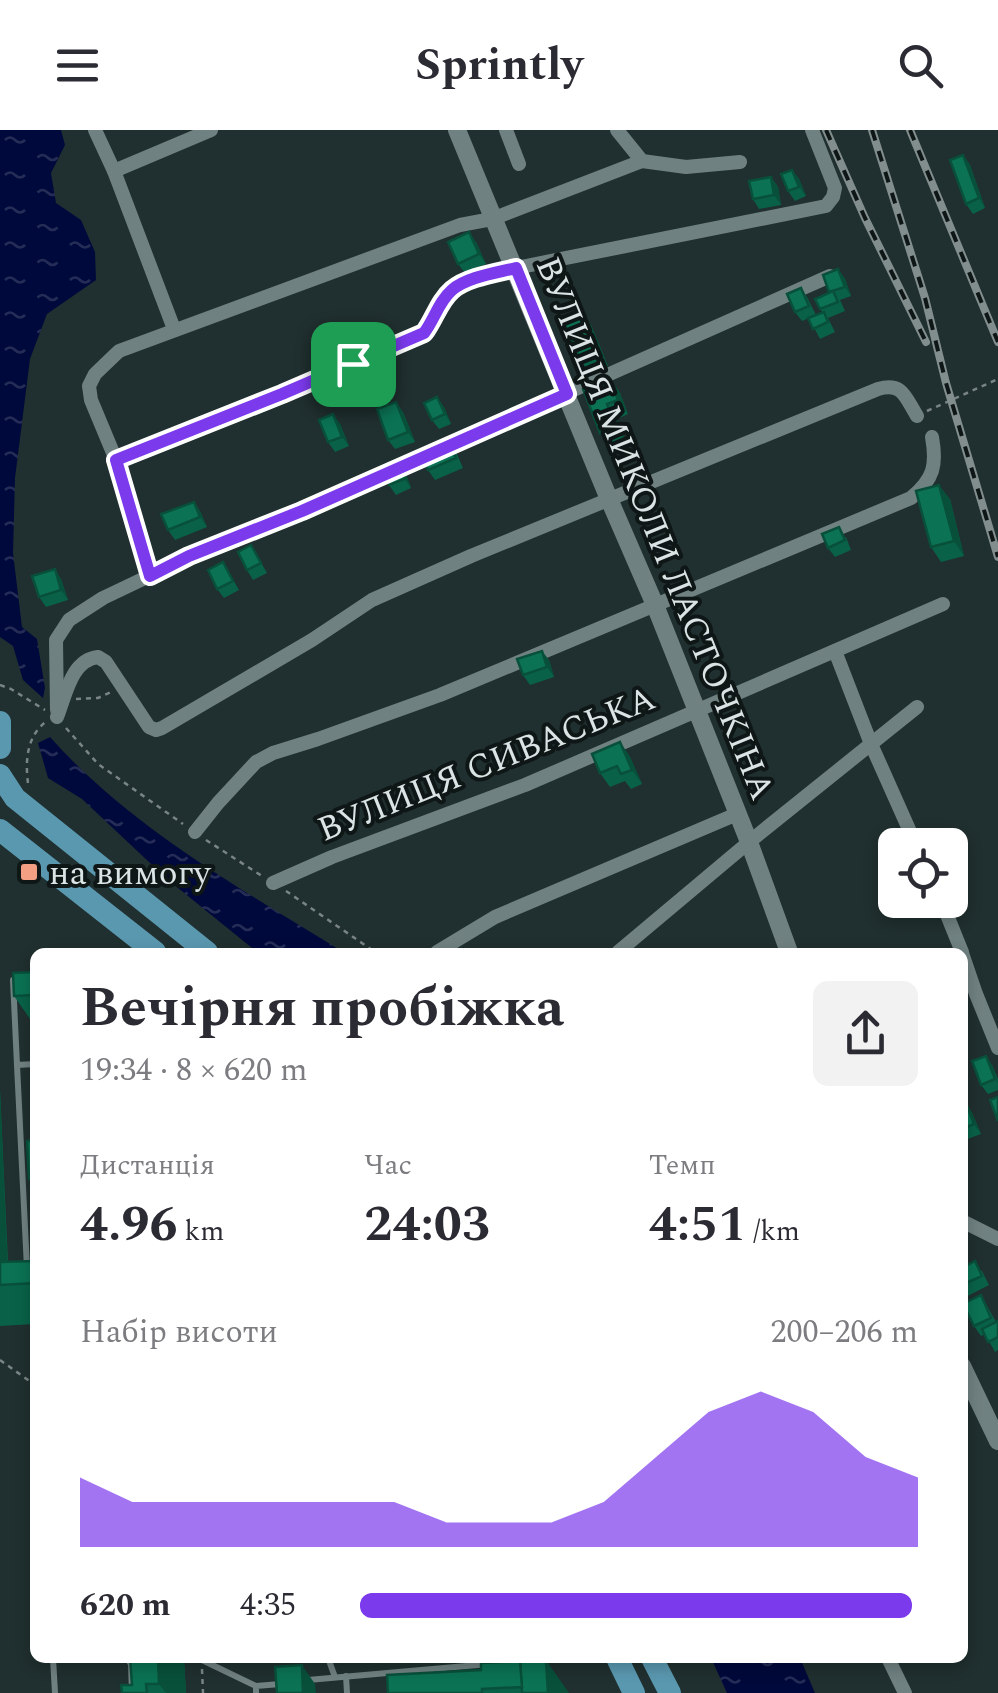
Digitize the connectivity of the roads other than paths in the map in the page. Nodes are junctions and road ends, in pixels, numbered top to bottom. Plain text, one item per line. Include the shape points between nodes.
1 (95, 130) edge
2 (212, 130) edge
3 (458, 130) edge
4 (506, 130) edge
5 (617, 130) edge
6 (812, 130) edge
7 (642, 160) junction
8 (740, 162) dead end
9 (519, 164) dead end
10 (114, 171) junction
11 (492, 219) junction
12 (516, 268) junction
13 (830, 276) edge
14 (174, 329) junction
15 (567, 394) junction
16 (916, 416) road end
17 (932, 438) dead end
18 (116, 460) junction
19 (608, 499) junction
20 (150, 576) junction
21 (943, 604) dead end
22 (654, 605) junction
23 (834, 651) junction
24 (917, 706) dead end
25 (697, 710) junction
26 (0, 722) edge
27 (871, 744) junction
28 (0, 748) edge
29 (0, 775) edge
30 (738, 814) junction
31 (908, 828) edge
32 (0, 830) edge
33 (195, 832) road end
34 (749, 842) junction
35 (273, 883) road end
36 (949, 918) edge
37 (150, 948) edge
38 (202, 948) edge
39 (445, 948) edge
40 (623, 948) edge
41 (788, 948) edge
42 (960, 948) edge
43 (30, 979) edge
44 (969, 996) edge
45 (998, 1048) edge
46 (30, 1064) edge
47 (16, 1065) junction
48 (968, 1224) edge
49 (998, 1239) edge
50 (30, 1276) edge
51 (968, 1379) edge
52 (998, 1442) edge
53 (53, 1663) edge
54 (130, 1663) edge
55 (207, 1663) edge
56 (330, 1663) edge
57 (620, 1663) edge
58 (655, 1663) edge
59 (890, 1663) edge
60 (489, 1664) edge
61 (346, 1676) junction
62 (335, 1677) junction
63 (667, 1687) edge
64 (256, 1690) edge
65 (55, 1693) edge
66 (132, 1693) edge
67 (347, 1693) edge
68 (637, 1693) edge
69 (905, 1693) edge

1 - 10 street
2 - 10 street
3 - 11 street, ВУЛИЦЯ МИКОЛИ ЛАСТОЧКІНА
4 - 9 street
5 - 7 street
6 - 12 street via 834,188 826,206
7 - 8 street via 686,167
7 - 11 street
10 - 14 street
11 - 12 street, ВУЛИЦЯ МИКОЛИ ЛАСТОЧКІНА
11 - 14 street
12 - 15 street, ВУЛИЦЯ МИКОЛИ ЛАСТОЧКІНА
12 - 18 street via 452,289 424,333
13 - 15 street
14 - 18 street via 119,351 89,386
15 - 19 street, ВУЛИЦЯ МИКОЛИ ЛАСТОЧКІНА
15 - 20 street
16 - 19 street via 900,389 890,385
17 - 22 street via 936,460 911,498
18 - 20 street
19 - 20 street via 372,600 162,728 149,728 98,657 77,666 57,717 56,640 69,620
19 - 22 street, ВУЛИЦЯ МИКОЛИ ЛАСТОЧКІНА
21 - 23 street, ВУЛИЦЯ СИВАСЬКА
22 - 25 street, ВУЛИЦЯ МИКОЛИ ЛАСТОЧКІНА
22 - 33 street via 440,695 273,753 256,762
23 - 25 street, ВУЛИЦЯ СИВАСЬКА
23 - 27 street
24 - 27 street
25 - 30 street, ВУЛИЦЯ МИКОЛИ ЛАСТОЧКІНА
25 - 35 street, ВУЛИЦЯ СИВАСЬКА
26 - 28 main road
27 - 31 street
27 - 34 street
29 - 38 main road via 15,798
30 - 34 street, ВУЛИЦЯ МИКОЛИ ЛАСТОЧКІНА
30 - 39 street via 494,918
32 - 37 main road
34 - 40 street
34 - 41 street, ВУЛИЦЯ МИКОЛИ ЛАСТОЧКІНА
36 - 42 street
43 - 47 lane via 12,980
44 - 45 street
46 - 47 lane
47 - 50 lane
48 - 49 street
51 - 52 street
53 - 65 lane
54 - 66 lane
55 - 64 lane
56 - 62 lane
57 - 68 main road
58 - 63 main road
59 - 69 street
60 - 61 lane
61 - 62 lane
61 - 67 lane
62 - 64 lane
63 - 68 main road

